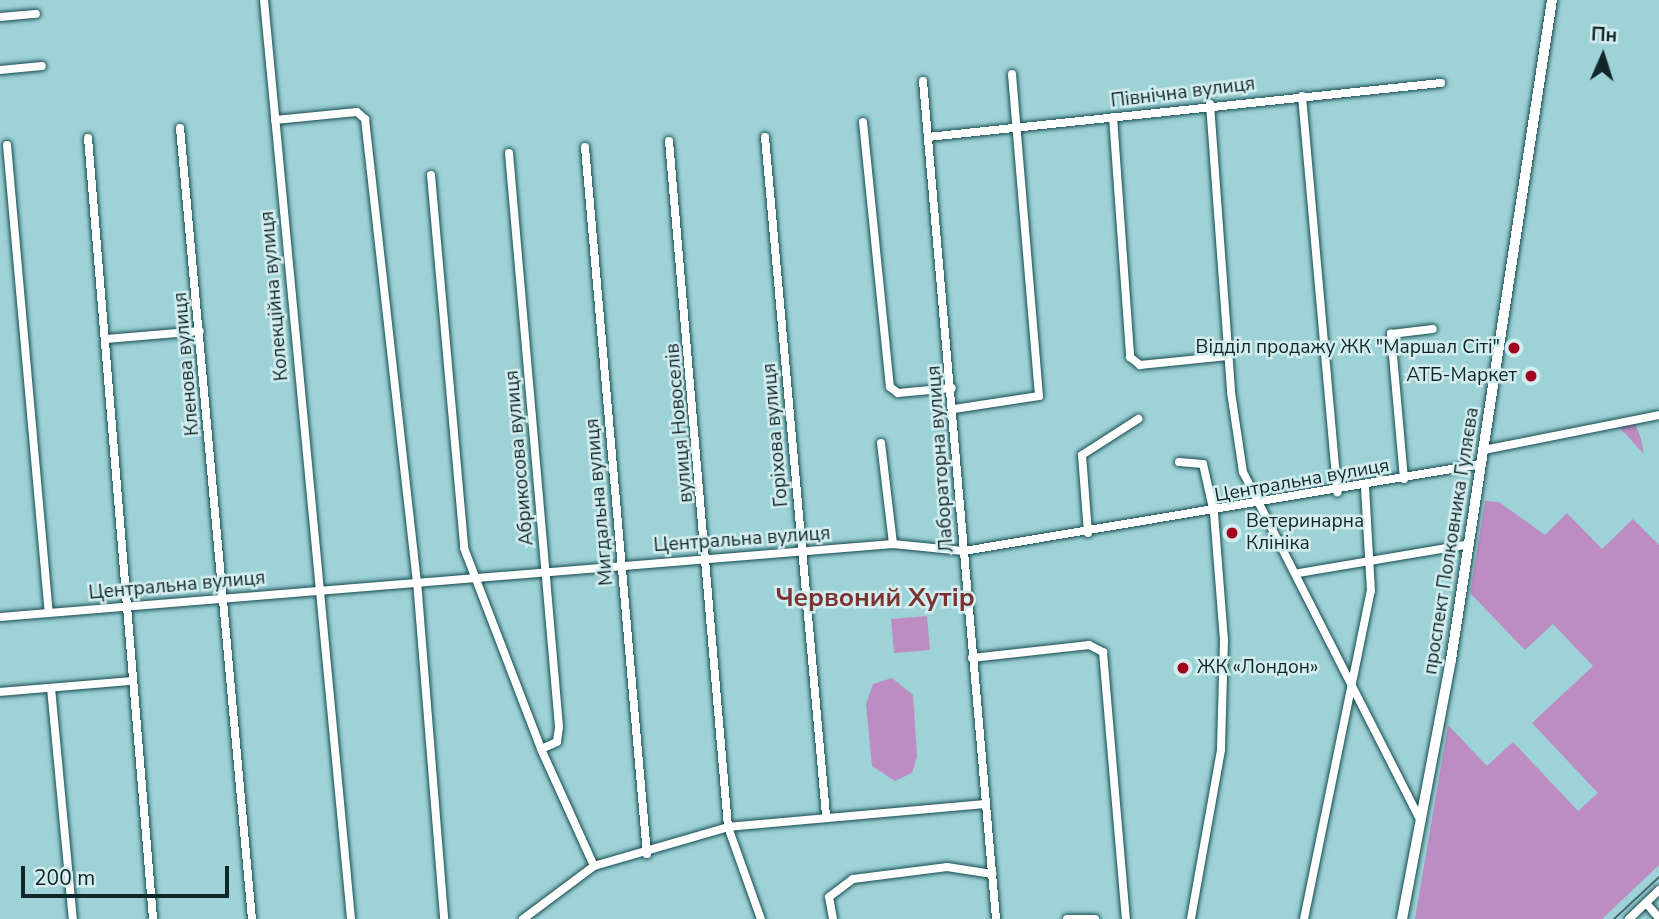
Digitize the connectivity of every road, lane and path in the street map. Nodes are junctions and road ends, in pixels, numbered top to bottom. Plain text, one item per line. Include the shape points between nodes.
1 (264, 0) edge
2 (1552, 0) edge
3 (36, 14) dead end
4 (0, 17) edge
5 (42, 66) dead end
6 (0, 70) edge
7 (1012, 74) dead end
8 (923, 81) dead end
9 (1441, 83) dead end
10 (1302, 96) junction
11 (1210, 104) junction
12 (1113, 117) junction
13 (275, 120) junction
14 (863, 122) dead end
15 (1016, 126) junction
16 (180, 128) dead end
17 (765, 137) dead end
18 (928, 137) junction
19 (88, 138) dead end
20 (669, 141) dead end
21 (7, 145) dead end
22 (585, 147) dead end
23 (509, 153) dead end
24 (432, 175) dead end
25 (1433, 329) dead end
26 (200, 331) junction
27 (107, 339) junction
28 (1228, 356) junction
29 (952, 388) junction
30 (954, 409) junction
31 (1659, 415) edge
32 (1138, 419) dead end
33 (881, 443) dead end
34 (1484, 450) junction
35 (1179, 462) dead end
36 (1481, 464) junction
37 (1404, 479) junction
38 (1365, 487) junction
39 (1337, 492) junction
40 (1263, 505) junction
41 (1214, 513) junction
42 (1088, 533) junction
43 (893, 544) junction
44 (1470, 544) junction
45 (803, 551) junction
46 (964, 551) junction
47 (708, 559) junction
48 (1373, 560) junction
49 (622, 564) junction
50 (545, 570) junction
51 (1299, 572) junction
52 (474, 576) junction
53 (416, 581) junction
54 (317, 590) junction
55 (223, 598) junction
56 (131, 606) junction
57 (49, 613) junction
58 (0, 617) edge
59 (972, 658) junction
60 (132, 681) junction
61 (1349, 687) junction
62 (51, 688) junction
63 (0, 692) edge
64 (541, 749) junction
65 (985, 804) junction
66 (826, 815) junction
67 (1423, 824) junction
68 (728, 827) junction
69 (647, 854) junction
70 (594, 866) junction
71 (992, 874) junction
72 (1659, 890) edge
73 (1646, 903) junction
74 (1659, 918) edge
75 (73, 919) edge
76 (153, 919) edge
77 (252, 919) edge
78 (351, 919) edge
79 (444, 919) edge
80 (523, 919) edge
81 (761, 919) edge
82 (833, 919) edge
83 (996, 919) edge
84 (1068, 919) edge
85 (1095, 919) edge
86 (1126, 919) edge
87 (1191, 919) edge
88 (1304, 919) edge
89 (1402, 919) edge
90 (1629, 919) edge

1 - 13 street, Колекційна вулиця
2 - 34 main road, проспект Полковника Гуляєва
3 - 4 street
5 - 6 street
7 - 15 street
8 - 18 street, Лабораторна вулиця
9 - 10 street, Північна вулиця
10 - 11 street, Північна вулиця
10 - 39 street
11 - 12 street, Північна вулиця
11 - 28 street
12 - 15 street, Північна вулиця
12 - 28 street via 1132,360 1140,365
13 - 53 street via 363,114
13 - 54 street, Колекційна вулиця
14 - 29 street via 890,387 898,393
15 - 18 street, Північна вулиця
15 - 30 street via 1038,396
16 - 26 street, Кленова вулиця
17 - 45 street, Горіхова вулиця
18 - 29 street, Лабораторна вулиця
19 - 27 street
20 - 47 street, вулиця Новоселів
21 - 57 street
22 - 49 street, Мигдальна вулиця
23 - 50 street, Абрикосова вулиця
24 - 52 street via 464,548
25 - 37 street via 1391,334
26 - 27 street
26 - 55 street, Кленова вулиця
27 - 56 street
28 - 40 street via 1243,472 1252,498
29 - 30 street, Лабораторна вулиця
30 - 46 street, Лабораторна вулиця
31 - 34 street
32 - 42 street via 1082,455
33 - 43 street
34 - 36 main road, проспект Полковника Гуляєва
35 - 41 street via 1203,464
36 - 37 street, Центральна вулиця
36 - 44 main road, проспект Полковника Гуляєва
37 - 38 street, Центральна вулиця
38 - 39 street, Центральна вулиця
38 - 48 street
39 - 40 street, Центральна вулиця
40 - 41 street, Центральна вулиця
40 - 51 street
41 - 42 street, Центральна вулиця
41 - 87 street via 1224,640 1221,750
42 - 46 street, Центральна вулиця
43 - 45 street, Центральна вулиця
43 - 46 street, Центральна вулиця
44 - 48 street
44 - 67 main road, проспект Полковника Гуляєва
45 - 47 street, Центральна вулиця
45 - 66 street, Горіхова вулиця
46 - 59 street, Лабораторна вулиця
47 - 49 street, Центральна вулиця
47 - 68 street, вулиця Новоселів
48 - 51 street
48 - 61 street
49 - 50 street, Центральна вулиця
49 - 69 street, Мигдальна вулиця
50 - 52 street, Центральна вулиця
50 - 64 street, Абрикосова вулиця via 559,727 557,742
51 - 61 street
52 - 53 street, Центральна вулиця
52 - 64 street
53 - 54 street, Центральна вулиця
53 - 79 street
54 - 55 street, Центральна вулиця
54 - 78 street, Колекційна вулиця
55 - 56 street, Центральна вулиця
55 - 77 street, Кленова вулиця
56 - 57 street, Центральна вулиця
56 - 60 street
57 - 58 street, Центральна вулиця
59 - 65 street, Лабораторна вулиця
59 - 86 street via 1093,645 1102,652
60 - 62 street
60 - 76 street
61 - 67 street
61 - 88 street
62 - 63 street
62 - 75 street
64 - 70 street
65 - 66 street
65 - 71 street, Лабораторна вулиця
66 - 68 street
67 - 89 main road, проспект Полковника Гуляєва
68 - 69 street
68 - 81 street, вулиця Новоселів
69 - 70 street
70 - 80 street
71 - 82 street via 947,867 853,879 829,897
71 - 83 street, Лабораторна вулиця
72 - 73 street
73 - 74 street
73 - 90 street
84 - 85 street

